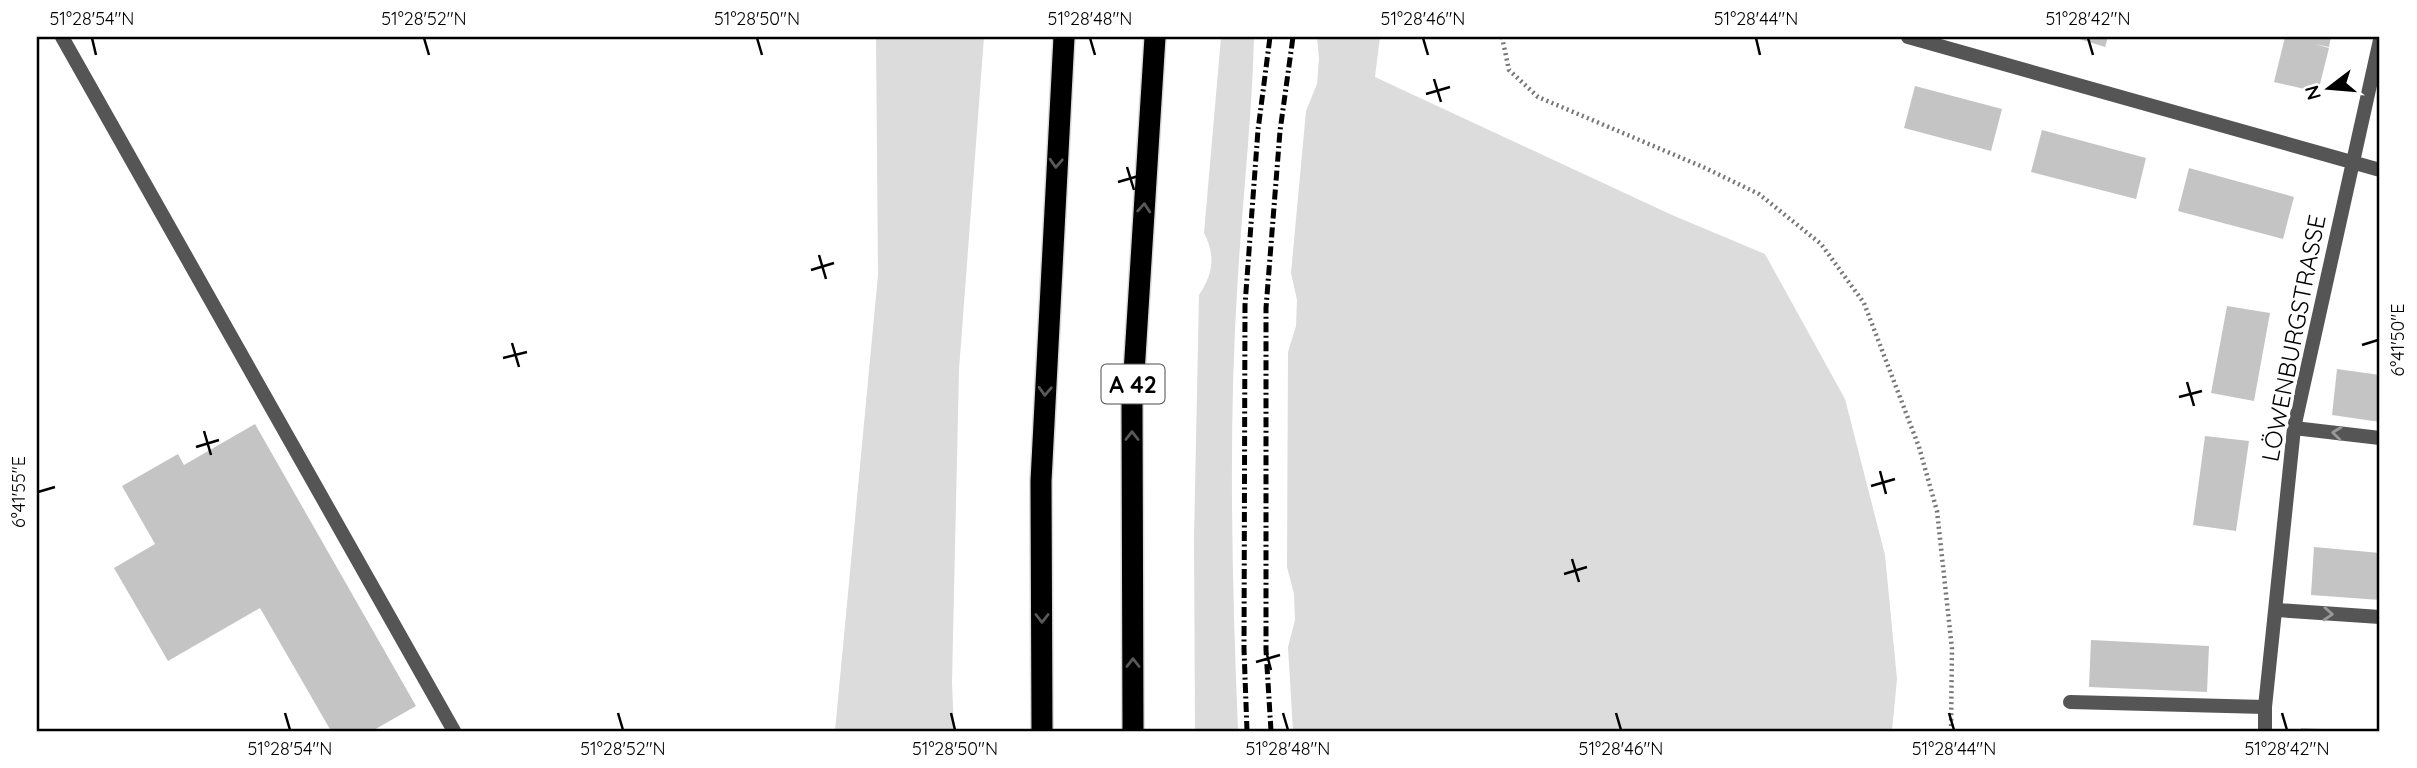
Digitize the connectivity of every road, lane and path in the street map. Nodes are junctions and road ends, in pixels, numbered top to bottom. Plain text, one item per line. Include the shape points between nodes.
1 (62, 37) edge
2 (1051, 37) edge
3 (1064, 37) edge
4 (1155, 37) edge
5 (1502, 37) edge
6 (1908, 37) edge
7 (2380, 40) edge
8 (1060, 95) junction
9 (2352, 162) junction
10 (2380, 170) edge
11 (2294, 428) junction
12 (2380, 438) edge
13 (2277, 610) junction
14 (2380, 617) edge
15 (2070, 702) dead end
16 (2265, 707) junction
17 (454, 731) edge
18 (1042, 731) edge
19 (1133, 731) edge
20 (1951, 731) edge
21 (2265, 731) edge

1 - 17 street
2 - 8 highway
3 - 8 highway
19 -> 4 highway, A 42 via 1132,405
5 - 20 path via 1509,70 1538,97 1759,194 1821,244 1864,303 1919,447 1937,512 1952,649
6 - 9 street
7 - 9 street, LÖWENBURGSTRASSE
8 -> 18 highway via 1041,481
9 - 10 street
9 - 11 street, LÖWENBURGSTRASSE
12 -> 11 street
11 - 13 street, LÖWENBURGSTRASSE
13 -> 14 street
13 - 16 street, LÖWENBURGSTRASSE
15 - 16 street
16 - 21 street, LÖWENBURGSTRASSE

